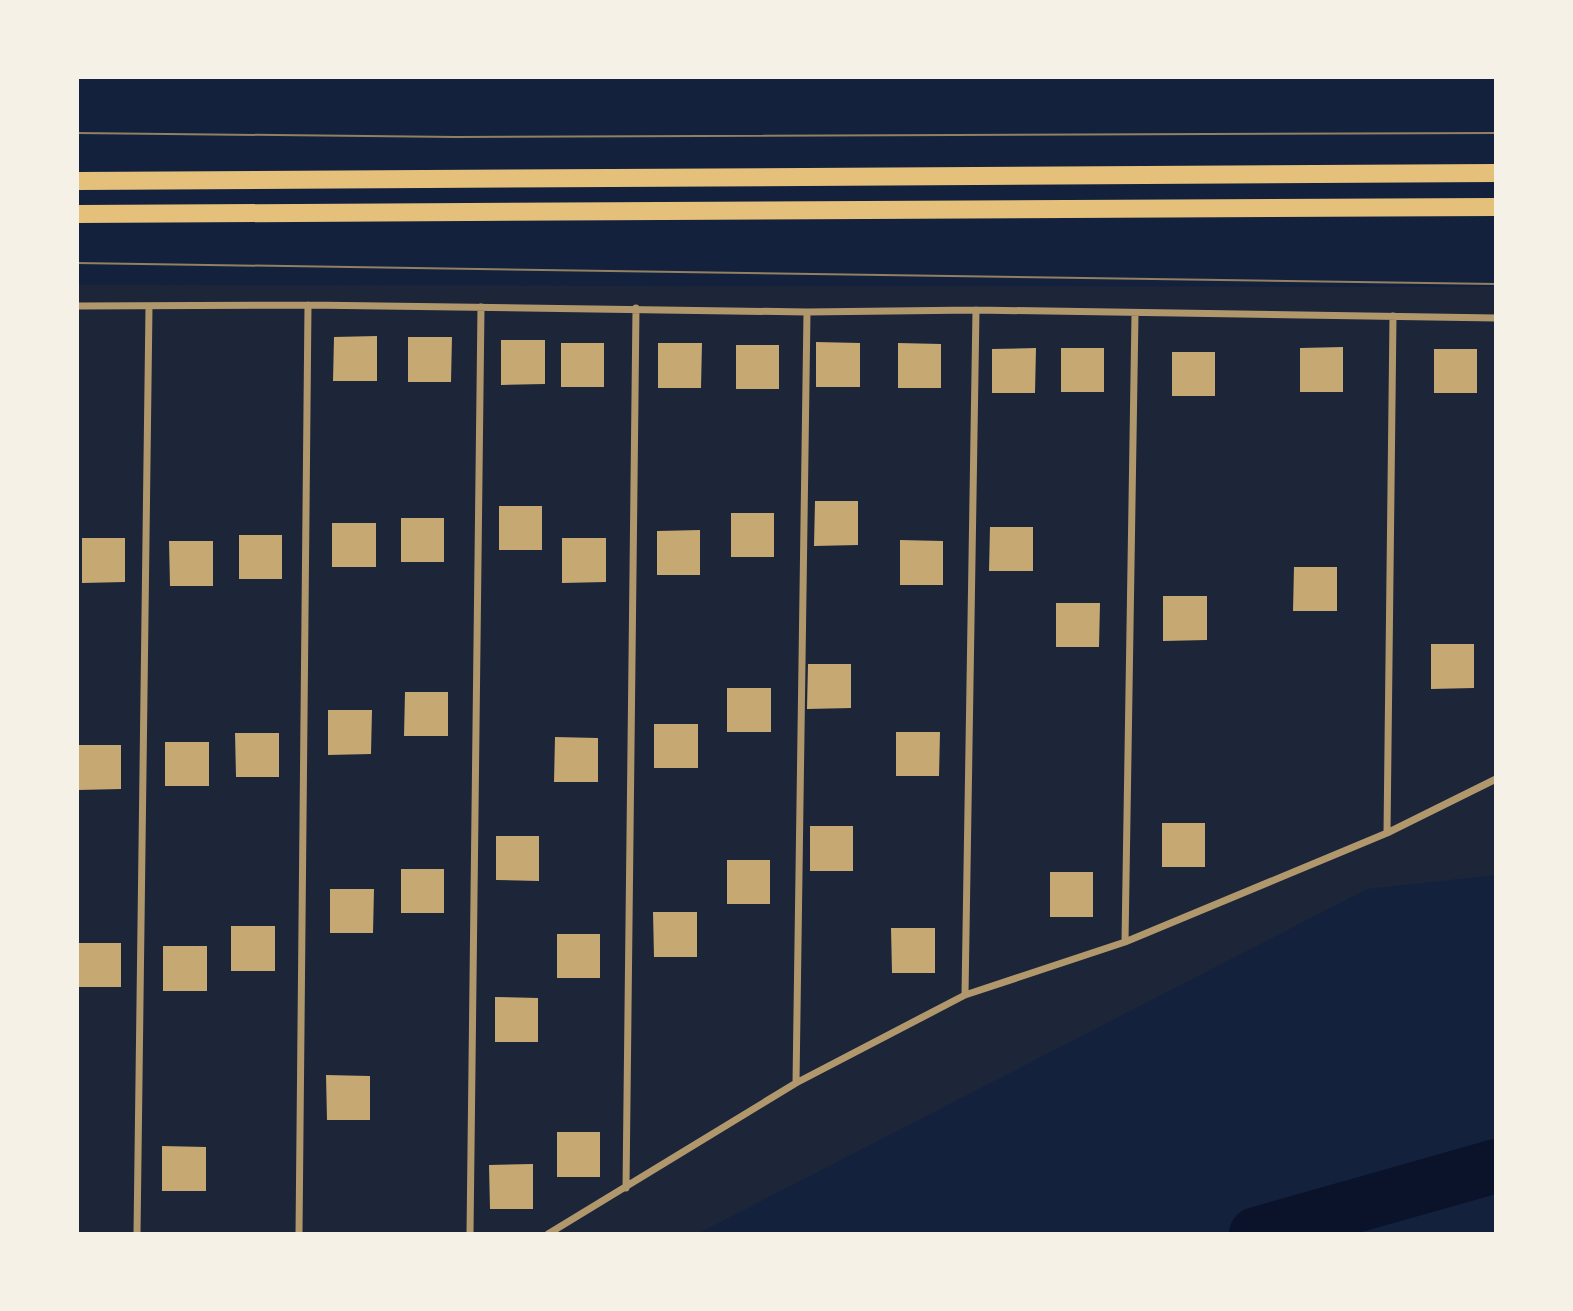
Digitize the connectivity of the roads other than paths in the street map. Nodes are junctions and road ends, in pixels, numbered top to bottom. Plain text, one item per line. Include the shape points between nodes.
1 (1496, 173) edge
2 (77, 181) edge
3 (1496, 206) edge
4 (77, 214) edge
5 (308, 305) junction
6 (77, 306) edge
7 (149, 307) junction
8 (481, 307) junction
9 (636, 308) junction
10 (976, 310) junction
11 (807, 312) junction
12 (1135, 314) junction
13 (1393, 316) junction
14 (1496, 318) edge
15 (1496, 779) edge
16 (1387, 833) junction
17 (1125, 942) junction
18 (965, 995) junction
19 (796, 1083) junction
20 (626, 1188) junction
21 (137, 1234) edge
22 (299, 1234) edge
23 (470, 1234) edge
24 (548, 1234) edge

1 - 2 main road
3 - 4 main road
5 - 7 street
5 - 8 street
5 - 22 street
6 - 7 street
7 - 21 street
8 - 9 street
8 - 23 street
9 - 11 street
9 - 20 street
10 - 11 street
10 - 12 street
10 - 18 street
11 - 19 street
12 - 13 street
12 - 17 street
13 - 14 street
13 - 16 street
15 - 16 street
16 - 17 street
17 - 18 street
18 - 19 street
19 - 20 street
20 - 24 street

